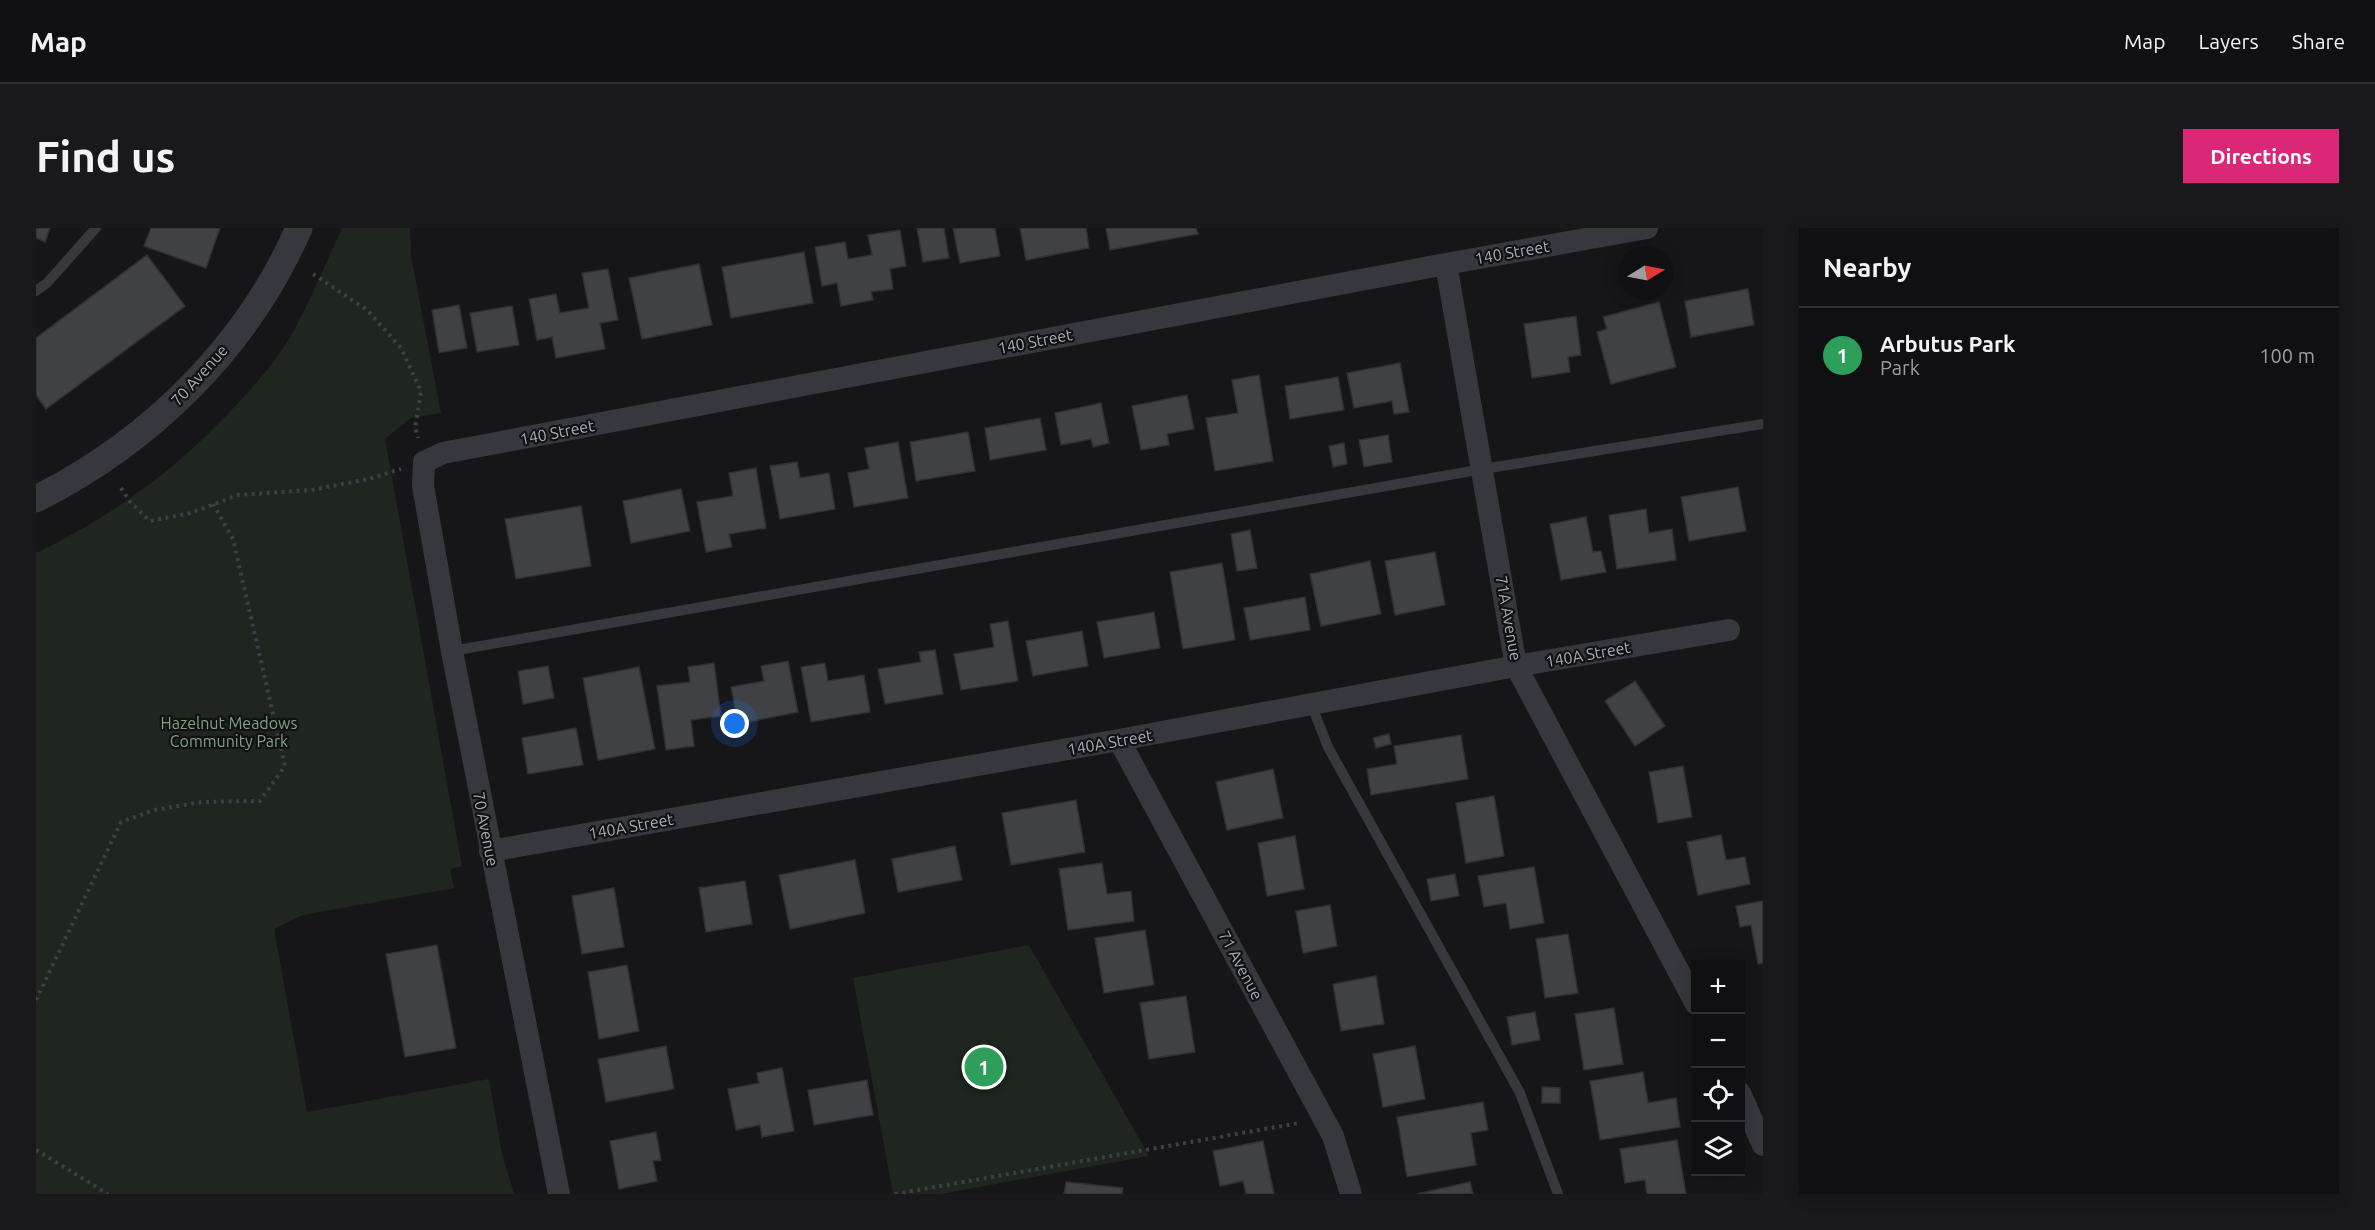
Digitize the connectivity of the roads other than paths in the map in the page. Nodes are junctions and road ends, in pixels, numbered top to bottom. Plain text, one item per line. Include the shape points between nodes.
1 (96, 228) edge
2 (299, 228) edge
3 (1647, 228) edge
4 (1446, 264) junction
5 (36, 291) edge
6 (1763, 424) edge
7 (424, 462) joint
8 (1483, 469) junction
9 (36, 499) edge
10 (1729, 630) dead end
11 (452, 651) junction
12 (1516, 666) junction
13 (1311, 705) junction
14 (1119, 740) junction
15 (490, 851) junction
16 (1691, 996) edge
17 (1745, 1104) edge
18 (1763, 1145) edge
19 (559, 1194) edge
20 (1351, 1194) edge
21 (1558, 1194) edge

1 - 5 lane
2 - 9 street, 70 Avenue via 259,303 211,366 158,419 104,461
3 - 4 street, 140 Street
4 - 7 street, 140 Street via 443,453
4 - 8 street, 71A Avenue
6 - 8 lane
7 - 11 street, 70 Avenue via 423,486
8 - 11 lane
8 - 12 street, 71A Avenue
10 - 12 street, 140A Street
11 - 15 street, 70 Avenue
12 - 13 street, 140A Street
12 - 16 street, 71A Avenue
13 - 14 street, 140A Street
13 - 21 lane via 1328,747 1520,1093
14 - 15 street, 140A Street
14 - 20 street, 71 Avenue via 1333,1136
15 - 19 street, 70 Avenue
17 - 18 street

